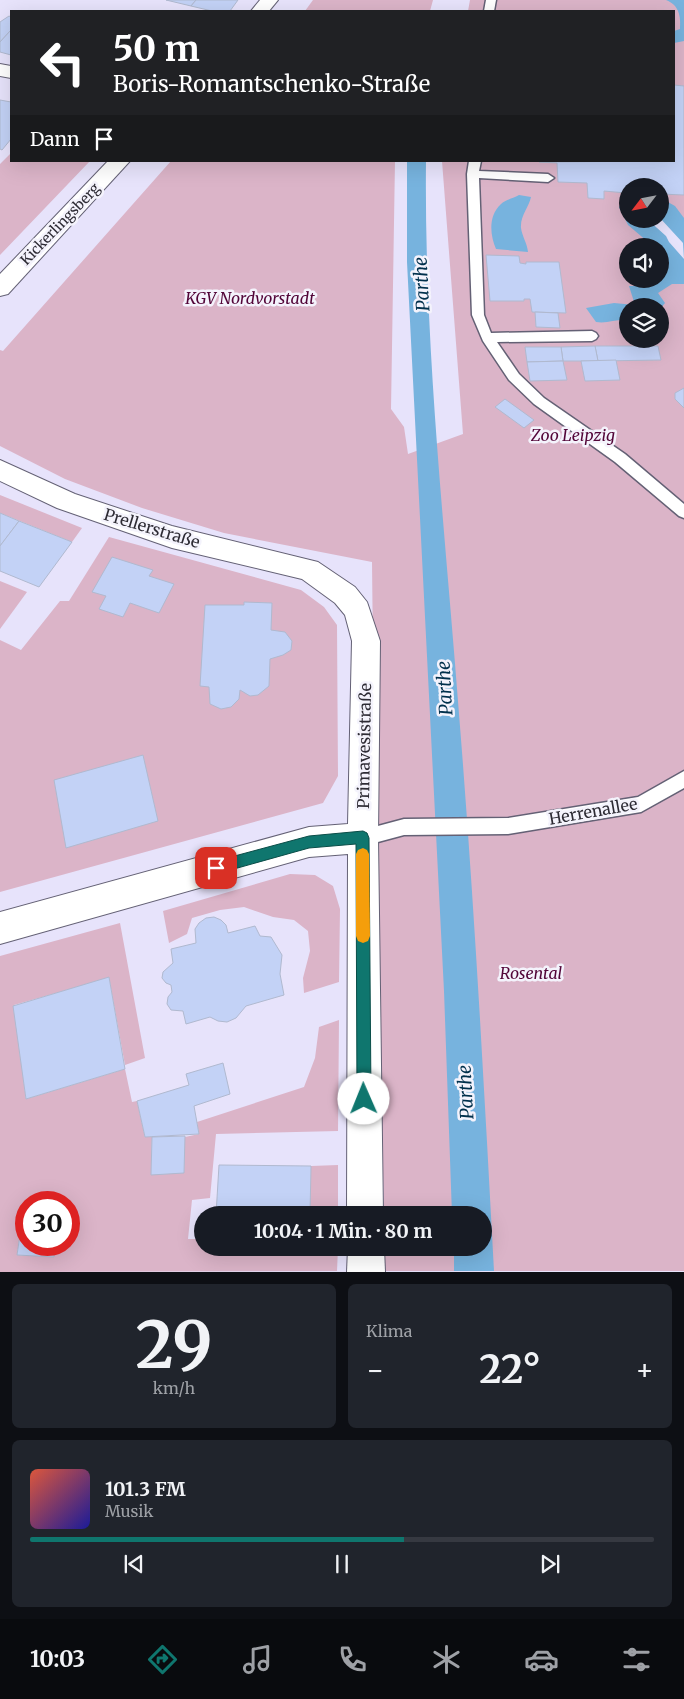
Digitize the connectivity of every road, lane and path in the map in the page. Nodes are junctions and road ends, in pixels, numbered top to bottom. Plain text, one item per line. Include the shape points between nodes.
1 (269, 0) edge
2 (261, 10) edge
3 (119, 162) edge
4 (474, 168) edge
5 (548, 178) dead end
6 (0, 288) edge
7 (592, 336) dead end
8 (487, 338) junction
9 (0, 470) edge
10 (684, 512) edge
11 (310, 570) joint
12 (684, 779) edge
13 (363, 838) junction
14 (0, 928) edge
15 (365, 1206) edge
16 (366, 1256) edge
17 (366, 1272) edge

1 - 2 street
3 - 6 street, Kickerlingsberg
4 - 5 lane
4 - 8 lane via 478,315
7 - 8 lane
8 - 10 lane via 514,377 539,401 620,458
9 - 11 street, Prellerstraße via 66,501 172,537
11 - 13 street, Primavesistraße via 345,595 357,610 366,641
12 - 13 lane, Herrenallee via 641,804 496,826 404,827
13 - 14 street via 309,842
13 - 15 street, Primavesistraße
16 - 17 street

